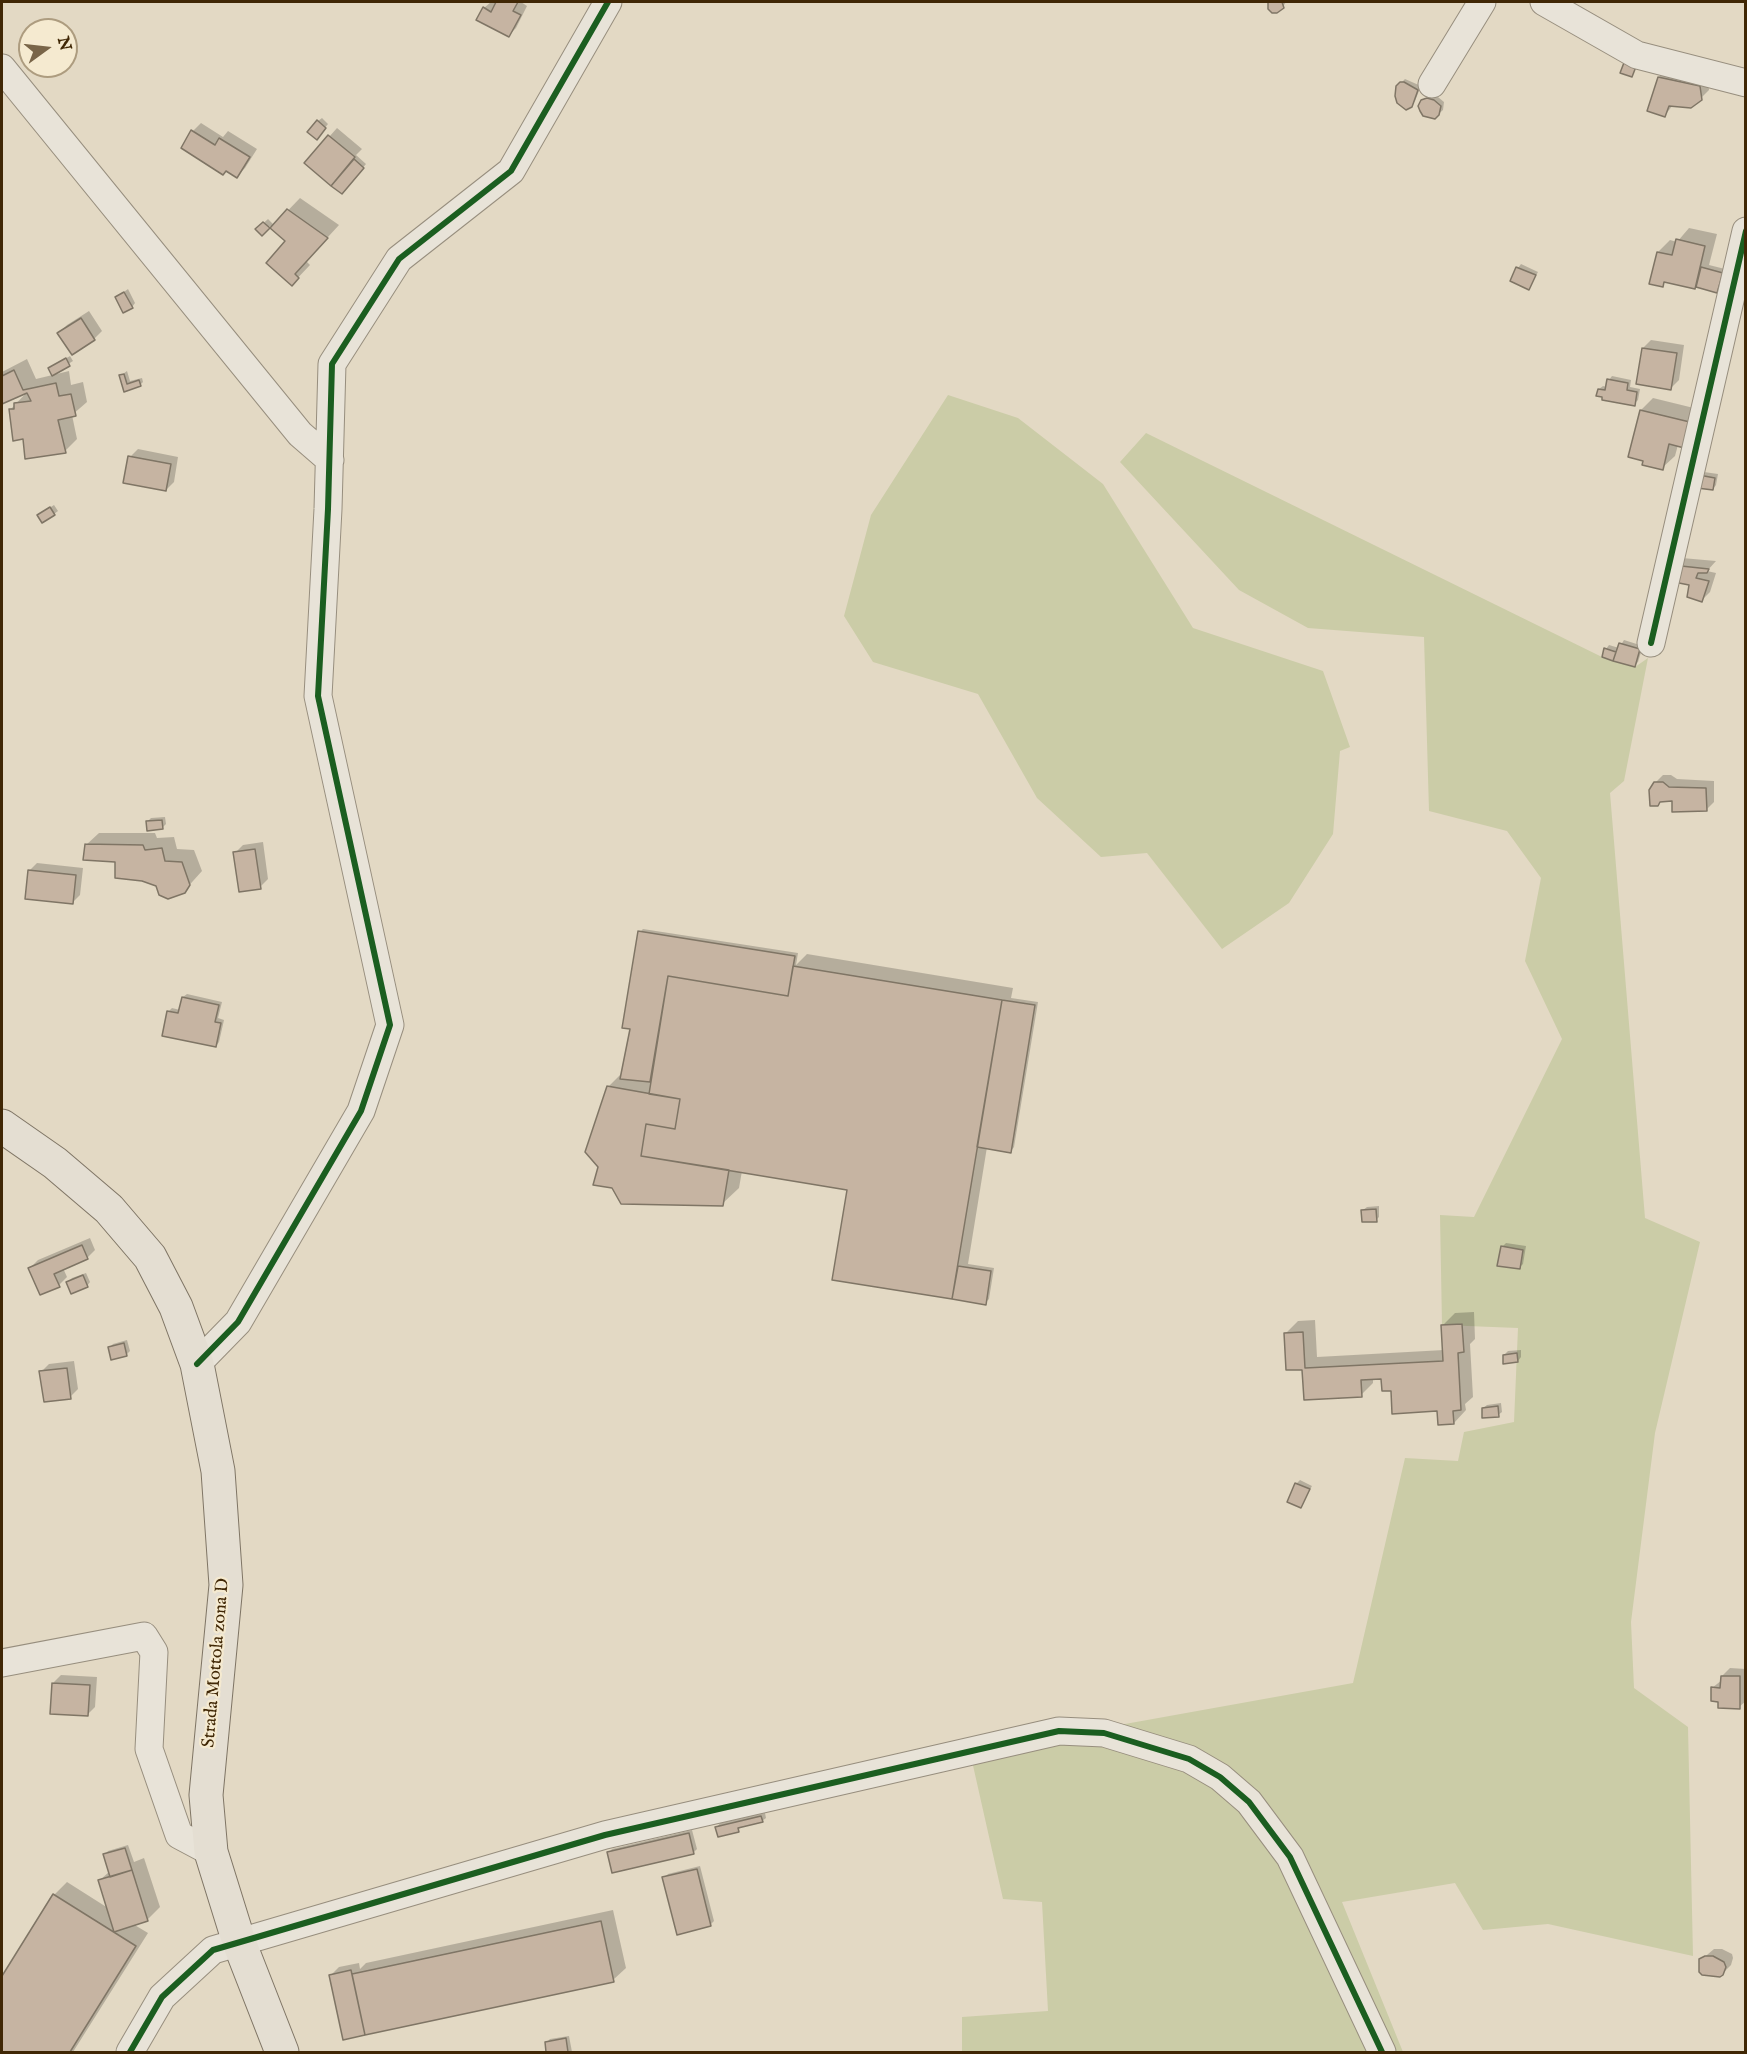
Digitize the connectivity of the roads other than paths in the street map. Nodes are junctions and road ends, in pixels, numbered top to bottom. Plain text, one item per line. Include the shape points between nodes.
1 (608, 2) edge
2 (1482, 2) edge
3 (1544, 2) edge
4 (2, 68) edge
5 (1746, 82) edge
6 (1432, 84) dead end
7 (1746, 231) edge
8 (330, 460) junction
9 (1651, 643) dead end
10 (2, 1126) edge
11 (197, 1364) junction
12 (2, 1663) edge
13 (211, 1852) junction
14 (239, 1942) junction
15 (130, 2052) edge
16 (282, 2052) edge
17 (1382, 2052) edge

1 - 8 street via 511,171 399,259 332,364
2 - 6 street
3 - 5 street via 1637,55
4 - 8 street via 300,434
7 - 9 street
8 - 11 street via 318,696 390,1025 361,1111 238,1322
10 - 11 main road, Strada Mottola zona D via 56,1163 100,1201 150,1257 176,1307
11 - 13 main road, Strada Mottola zona D via 218,1471 226,1585 206,1795
12 - 13 street via 144,1636 154,1652 149,1749 178,1835
13 - 14 main road, Strada Mottola zona D
14 - 15 street via 213,1950 162,1997
14 - 16 main road, Strada Mottola zona D
14 - 17 street via 605,1835 1059,1731 1104,1733 1189,1759 1220,1777 1249,1802 1290,1857

